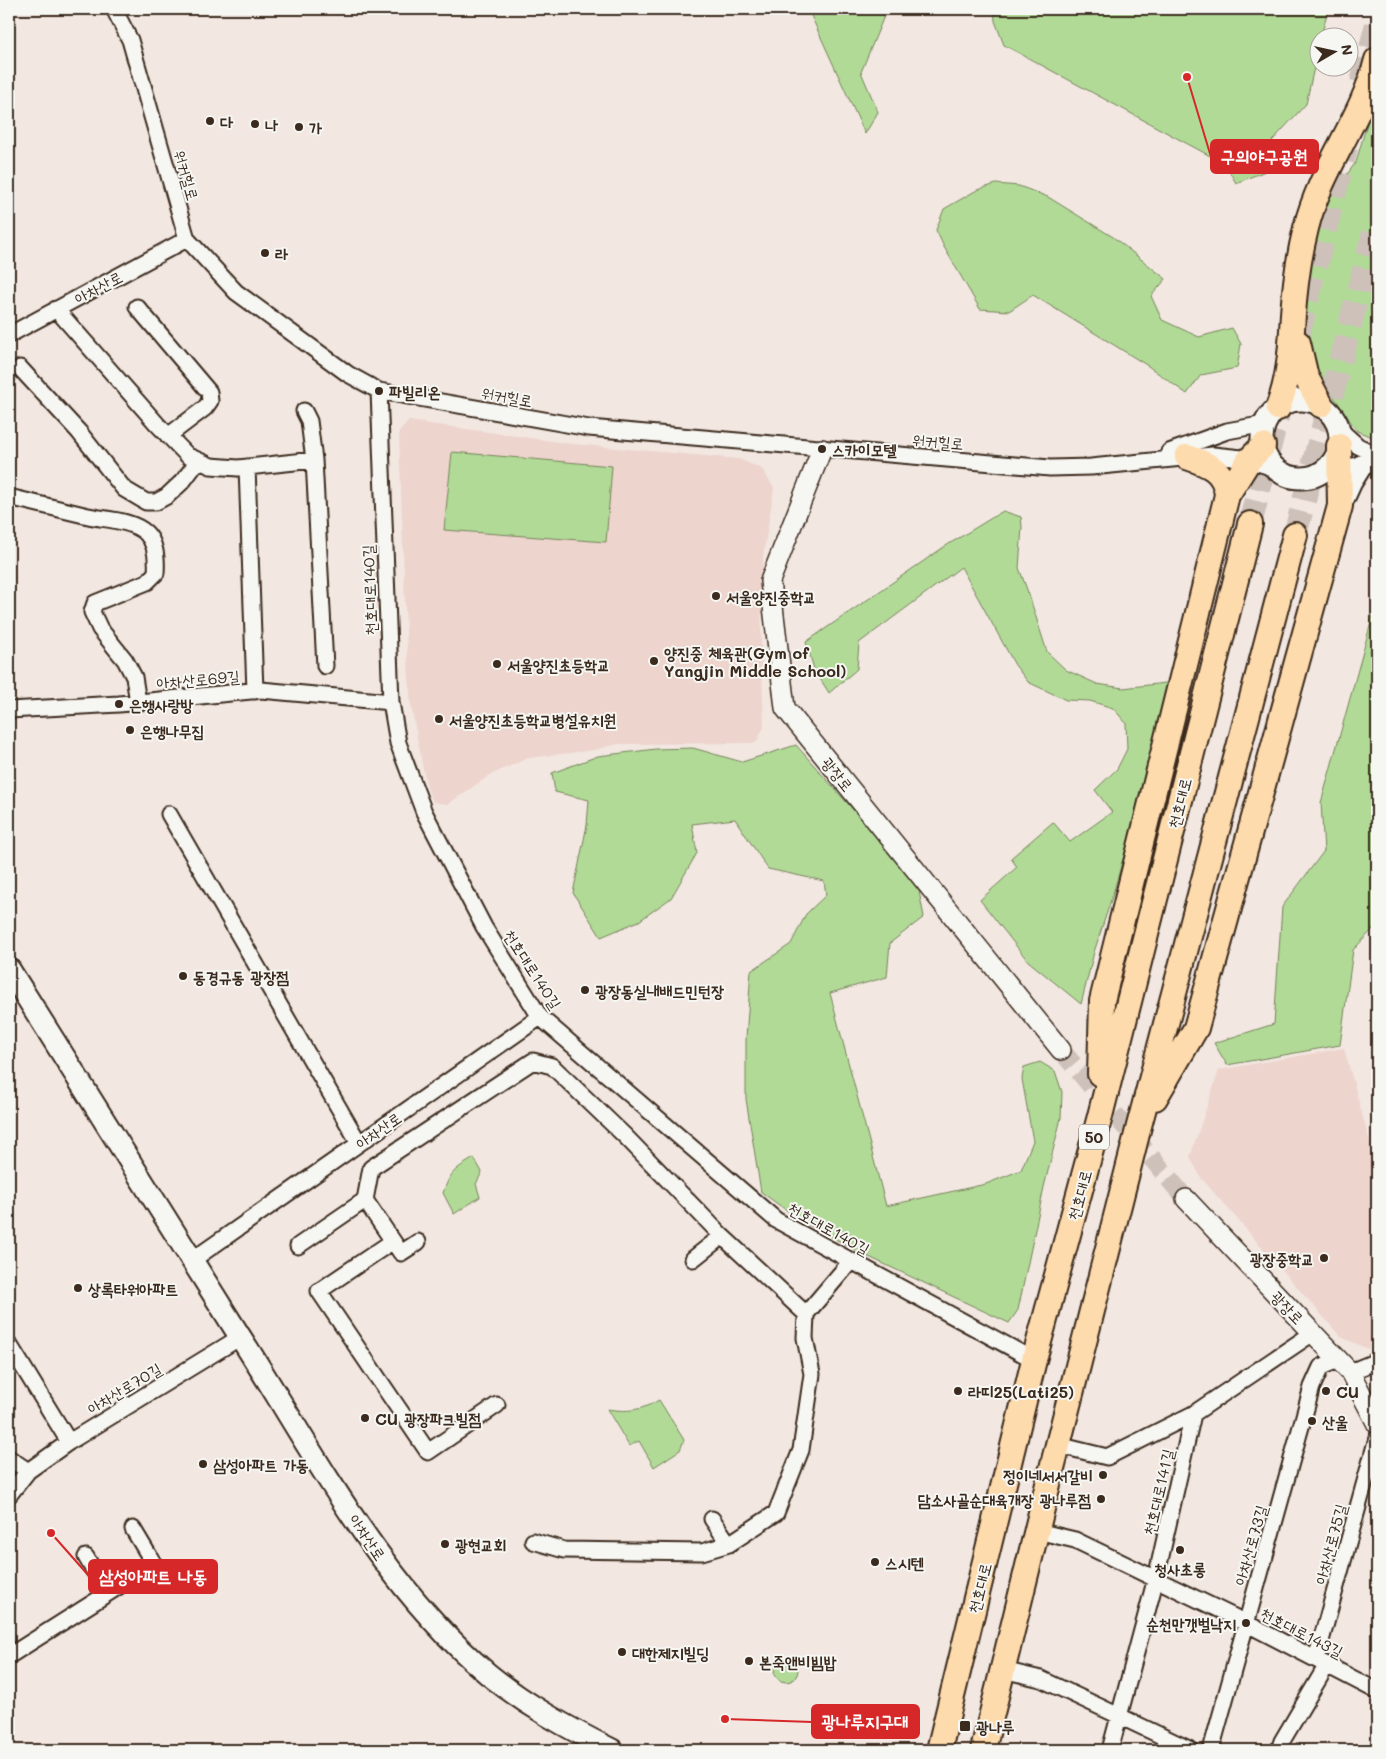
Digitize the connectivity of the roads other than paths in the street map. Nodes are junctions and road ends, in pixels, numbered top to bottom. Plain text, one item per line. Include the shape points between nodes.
1 (114, 9) edge
2 (1377, 60) tunnel mouth
3 (188, 239) junction
4 (138, 307) dead end
5 (56, 309) junction
6 (1293, 314) junction
7 (9, 335) edge
8 (20, 368) dead end
9 (379, 391) junction
10 (1321, 405) junction
11 (304, 411) dead end
12 (1264, 434) junction
13 (168, 436) junction
14 (822, 448) junction
15 (1351, 456) edge
16 (1187, 457) junction
17 (314, 460) junction
18 (198, 461) junction
19 (1117, 465) junction
20 (247, 467) junction
21 (1227, 496) junction
22 (9, 497) edge
23 (1250, 524) tunnel mouth
24 (1296, 536) tunnel mouth
25 (325, 666) dead end
26 (254, 691) junction
27 (138, 702) junction
28 (391, 702) junction
29 (9, 710) edge
30 (169, 814) dead end
31 (9, 969) edge
32 (540, 1017) junction
33 (1061, 1050) tunnel mouth
34 (1099, 1120) junction
35 (1139, 1126) junction
36 (359, 1143) junction
37 (1186, 1199) tunnel mouth
38 (365, 1200) junction
39 (722, 1236) junction
40 (393, 1241) junction
41 (418, 1242) dead end
42 (298, 1246) dead end
43 (693, 1259) dead end
44 (191, 1260) junction
45 (851, 1260) junction
46 (806, 1314) junction
47 (1313, 1333) junction
48 (239, 1336) junction
49 (9, 1344) edge
50 (1034, 1360) junction
51 (1377, 1361) edge
52 (1344, 1366) junction
53 (497, 1405) dead end
54 (1194, 1414) junction
55 (1377, 1424) edge
56 (1377, 1438) edge
57 (69, 1442) junction
58 (1058, 1445) junction
59 (9, 1458) edge
60 (28, 1471) junction
61 (9, 1495) edge
62 (712, 1519) dead end
63 (133, 1529) dead end
64 (1037, 1531) junction
65 (533, 1541) dead end
66 (729, 1544) junction
67 (86, 1557) dead end
68 (1156, 1578) junction
69 (107, 1594) junction
70 (1246, 1623) junction
71 (9, 1656) edge
72 (1322, 1662) junction
73 (1003, 1670) junction
74 (1377, 1690) edge
75 (1119, 1717) junction
76 (612, 1750) edge
77 (939, 1750) edge
78 (983, 1750) edge
79 (1110, 1750) edge
80 (1191, 1750) edge
81 (1211, 1750) edge
82 (1279, 1750) edge

1 - 3 street, 워커힐로 via 130,40
2 - 6 main road via 1365,99 1332,159 1313,205 1296,278
3 - 5 street, 아차산로
3 - 9 street, 워커힐로 via 236,292 348,374
4 - 13 street via 209,392 210,401 205,408
5 - 7 street, 아차산로
5 - 13 street
6 - 10 main road via 1302,366
6 - 12 main road via 1288,375
8 - 18 street via 79,432 124,489 146,502 156,502 167,496
9 - 14 street, 워커힐로 via 589,428
9 - 28 street, 천호대로140길
10 - 12 main road via 1304,400 1289,402
10 - 15 main road via 1331,414
11 - 17 street via 309,421
12 - 15 main road via 1269,460 1277,469 1296,477 1317,474
12 - 16 street, 워커힐로 via 1242,458
12 - 19 street, 워커힐로 via 1227,431 1169,452
12 - 21 main road
13 - 18 street via 188,456
14 - 19 street, 워커힐로 via 1050,468
14 - 33 street, 광장로 via 770,581 785,708
15 - 35 main road via 1196,1028
16 - 19 street, 워커힐로
16 - 21 main road via 1210,465 1220,474
17 - 20 street
17 - 25 street
18 - 20 street via 211,466
20 - 26 street
21 - 34 main road via 1102,1001
22 - 27 street via 126,524 144,532 152,540 156,573 147,582 95,603 92,612 100,629 134,677
23 - 34 main road, 천호대로 / 50
24 - 35 main road, 50
26 - 27 street, 아차산로69길
26 - 28 street, 아차산로69길
27 - 29 street, 아차산로69길
28 - 32 street, 천호대로140길 via 398,743 424,812 484,927
30 - 36 street
31 - 44 main road, 아차산로
32 - 36 street, 아차산로
32 - 45 street, 천호대로140길 via 776,1220
34 - 50 main road, 천호대로 / 50
35 - 58 main road, 50
36 - 44 street, 아차산로
37 - 47 street, 광장로
38 - 39 street via 371,1168 533,1062 552,1066 626,1136
38 - 40 street
38 - 42 street
39 - 43 street
39 - 46 street
40 - 41 street via 401,1253
40 - 53 street via 320,1291 428,1452
44 - 48 main road, 아차산로
45 - 46 street
45 - 50 street, 천호대로140길
46 - 66 street via 805,1338 812,1374 801,1450 776,1513
47 - 52 street, 광장로
47 - 54 street, 천호대로141길
48 - 57 street, 아차산로70길
48 - 76 main road, 아차산로 via 381,1559 432,1619 488,1673 528,1704
49 - 57 street
50 - 77 main road, 천호대로 / 50
51 - 52 street, 아차산로73길
52 - 55 street, 광장로
52 - 70 street, 아차산로73길 via 1321,1367 1312,1386
54 - 58 street, 천호대로141길 via 1107,1457
54 - 68 street, 천호대로141길
56 - 72 street, 아차산로75길
57 - 60 street, 아차산로70길
58 - 64 main road, 50
59 - 60 street
60 - 61 street, 아차산로70길
62 - 66 street
63 - 69 street via 154,1564
64 - 68 street, 천호대로143길 via 1075,1540
64 - 73 main road, 50
65 - 66 street via 564,1550 682,1552 702,1552
67 - 69 street
68 - 70 street, 천호대로143길
68 - 75 street
69 - 71 street
70 - 72 street, 천호대로143길
70 - 81 street, 아차산로73길
72 - 74 street, 천호대로143길
72 - 82 street, 아차산로75길
73 - 75 street via 1041,1679
73 - 78 main road, 50
75 - 79 street
75 - 80 street

